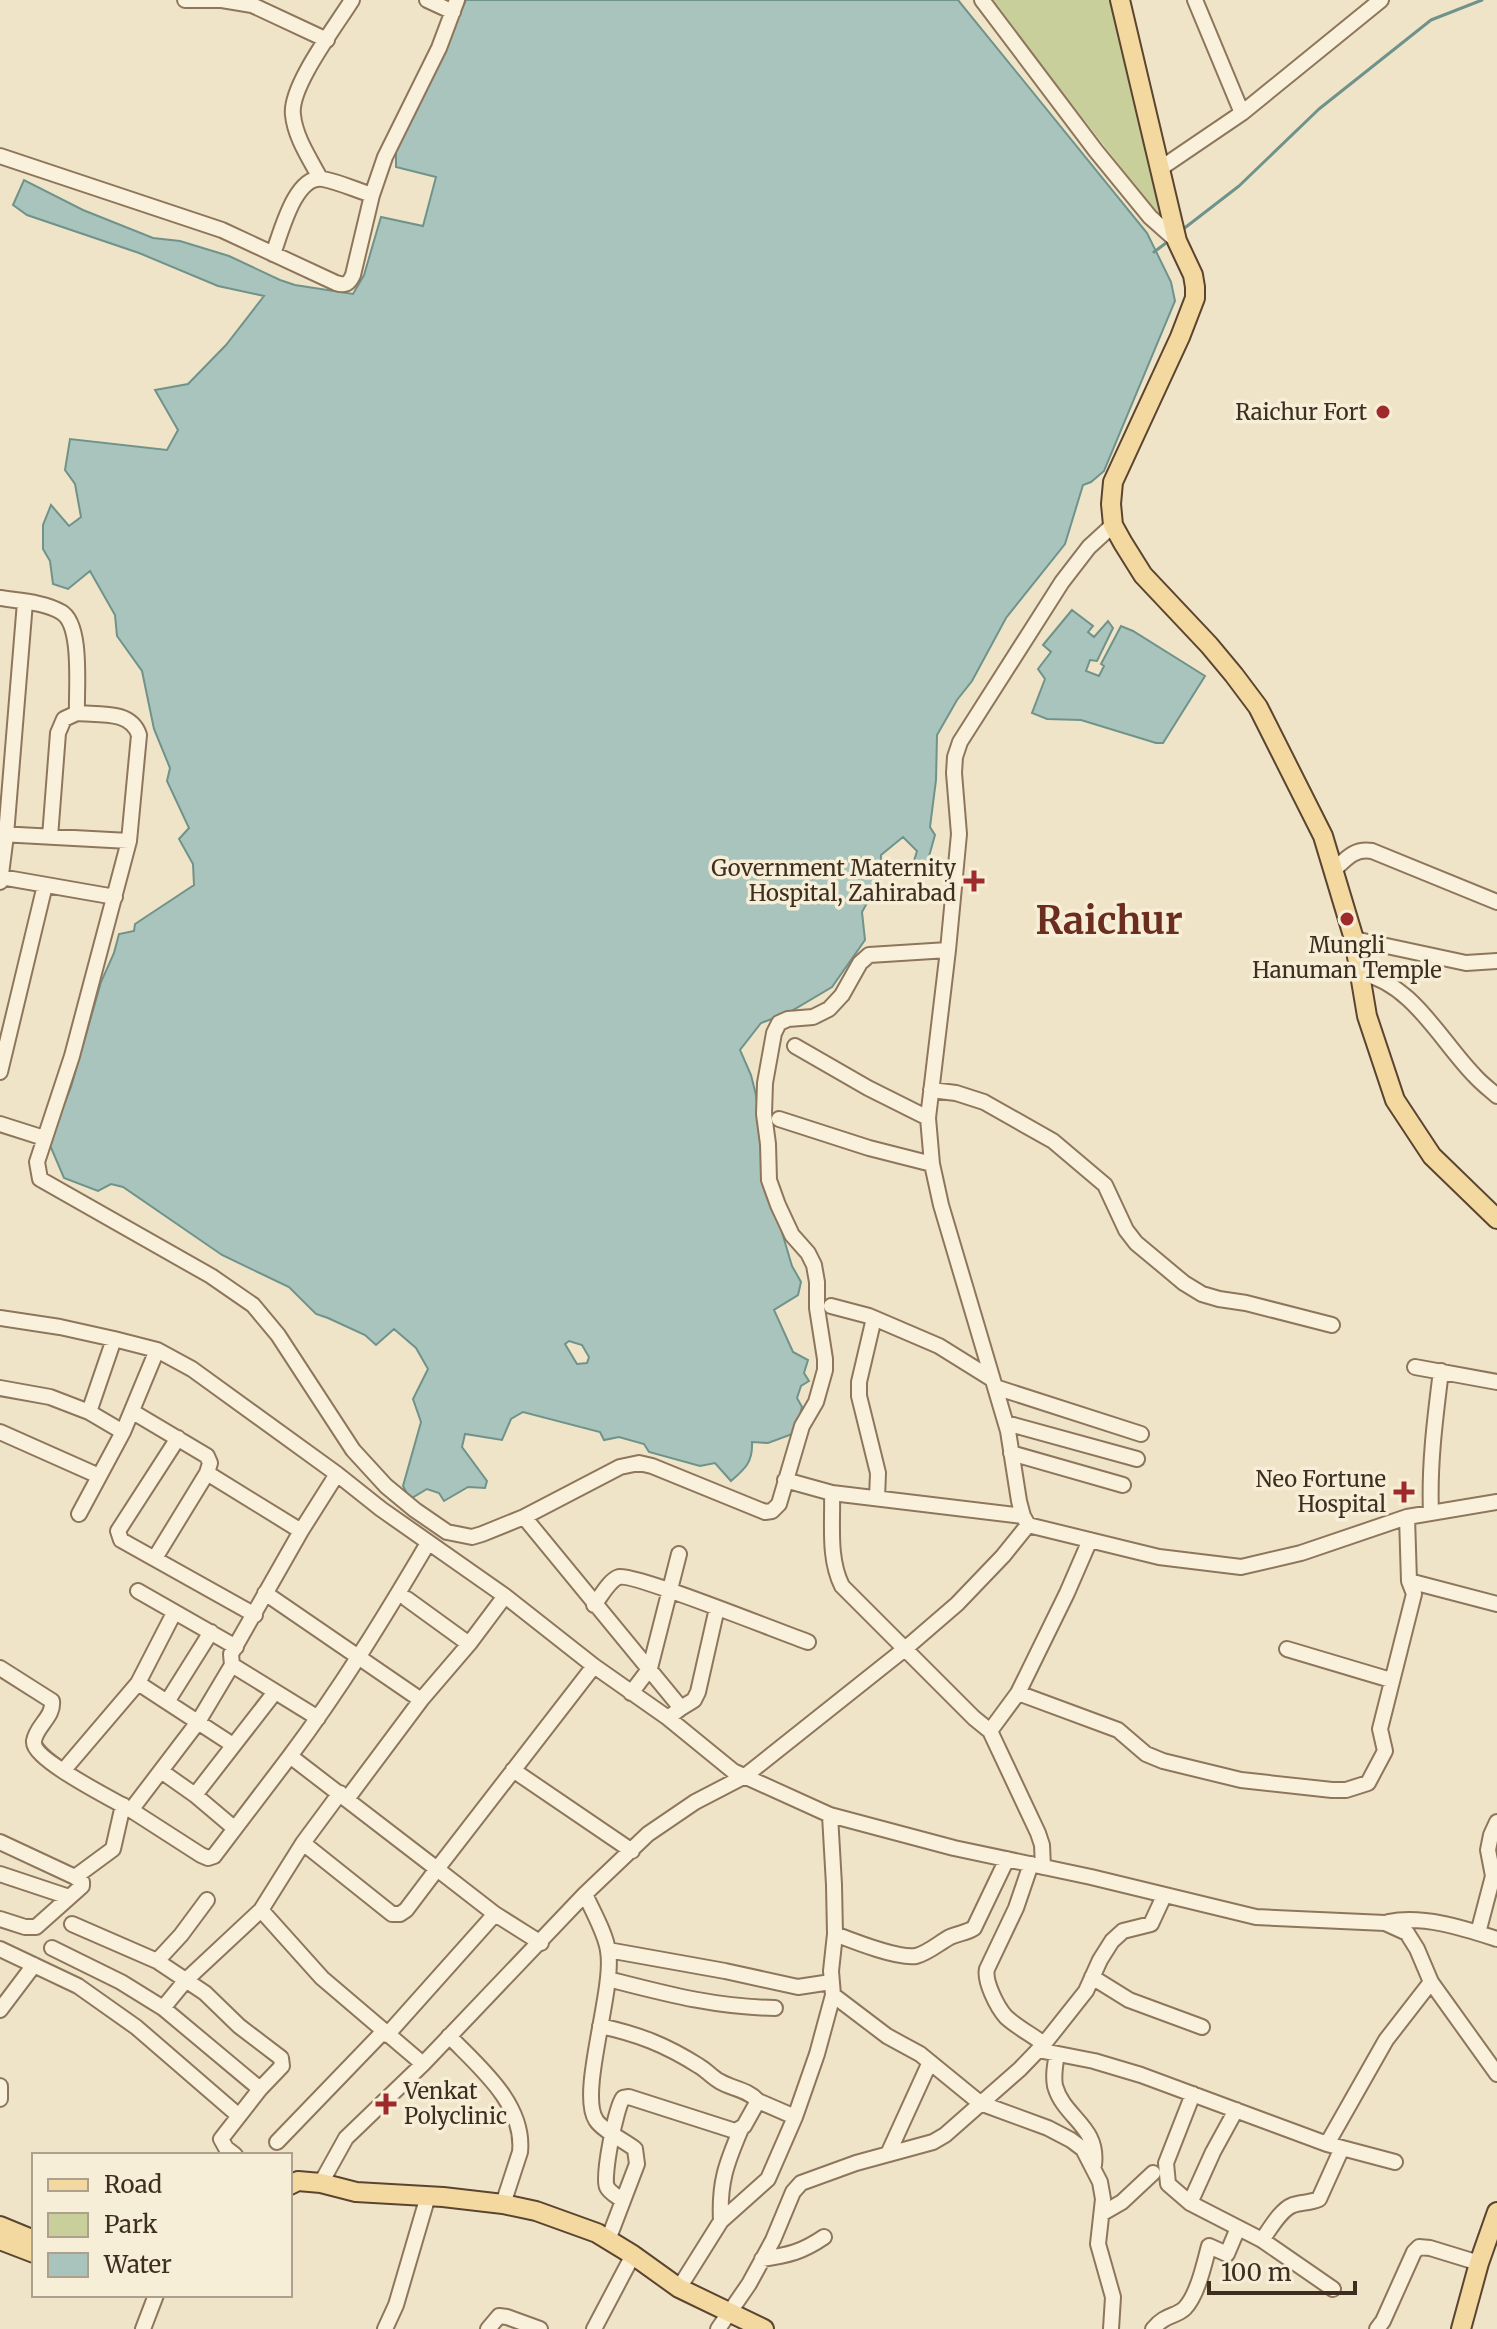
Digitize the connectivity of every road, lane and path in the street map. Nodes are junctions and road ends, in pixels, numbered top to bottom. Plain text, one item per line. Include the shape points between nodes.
1 (185, 0) edge
2 (352, 0) edge
3 (427, 0) edge
4 (982, 0) edge
5 (1120, 0) edge
6 (1195, 0) edge
7 (1381, 0) edge
8 (455, 6) edge
9 (327, 40) junction
10 (1242, 113) junction
11 (0, 156) edge
12 (1161, 168) junction
13 (320, 178) junction
14 (372, 195) junction
15 (1179, 244) junction
16 (273, 254) junction
17 (1113, 525) junction
18 (0, 598) edge
19 (25, 602) junction
20 (77, 713) junction
21 (3, 834) edge
22 (50, 837) junction
23 (129, 841) junction
24 (1333, 871) junction
25 (1, 880) edge
26 (45, 885) junction
27 (115, 897) junction
28 (1497, 902) edge
29 (1354, 939) junction
30 (948, 950) junction
31 (1497, 961) edge
32 (1360, 973) junction
33 (795, 1046) dead end
34 (0, 1072) edge
35 (931, 1090) junction
36 (1497, 1096) edge
37 (928, 1118) junction
38 (779, 1119) dead end
39 (0, 1124) edge
40 (44, 1138) junction
41 (932, 1164) junction
42 (1497, 1219) edge
43 (831, 1306) dead end
44 (0, 1318) edge
45 (874, 1318) junction
46 (1332, 1325) dead end
47 (114, 1339) junction
48 (157, 1350) junction
49 (1415, 1367) dead end
50 (1441, 1371) junction
51 (1497, 1382) edge
52 (994, 1383) junction
53 (0, 1388) edge
54 (89, 1412) junction
55 (133, 1412) junction
56 (1006, 1423) junction
57 (0, 1432) edge
58 (123, 1432) junction
59 (1141, 1434) dead end
60 (178, 1438) junction
61 (1011, 1453) junction
62 (1137, 1459) dead end
63 (207, 1473) junction
64 (337, 1474) junction
65 (99, 1476) junction
66 (785, 1480) junction
67 (1123, 1485) dead end
68 (832, 1493) junction
69 (877, 1498) junction
70 (1497, 1502) edge
71 (1431, 1513) junction
72 (79, 1514) dead end
73 (524, 1517) junction
74 (1407, 1517) junction
75 (1025, 1520) junction
76 (301, 1531) junction
77 (1090, 1540) junction
78 (428, 1543) junction
79 (679, 1554) dead end
80 (155, 1558) junction
81 (1409, 1581) junction
82 (670, 1590) junction
83 (138, 1591) dead end
84 (265, 1593) junction
85 (505, 1596) junction
86 (407, 1599) dead end
87 (1497, 1604) edge
88 (594, 1605) junction
89 (717, 1608) junction
90 (174, 1613) junction
91 (255, 1615) junction
92 (211, 1632) junction
93 (808, 1642) dead end
94 (469, 1644) junction
95 (236, 1647) junction
96 (906, 1648) junction
97 (1287, 1649) dead end
98 (360, 1656) junction
99 (232, 1665) junction
100 (594, 1666) junction
101 (0, 1668) edge
102 (650, 1668) junction
103 (1391, 1680) junction
104 (138, 1683) junction
105 (275, 1692) junction
106 (631, 1693) junction
107 (1018, 1693) junction
108 (421, 1700) junction
109 (167, 1702) junction
110 (681, 1708) junction
111 (318, 1718) junction
112 (668, 1718) junction
113 (198, 1722) junction
114 (990, 1731) junction
115 (233, 1745) junction
116 (290, 1756) junction
117 (513, 1770) junction
118 (63, 1771) junction
119 (161, 1771) junction
120 (745, 1776) junction
121 (195, 1795) junction
122 (343, 1796) junction
123 (127, 1808) junction
124 (830, 1815) junction
125 (1497, 1822) edge
126 (234, 1828) junction
127 (0, 1842) edge
128 (303, 1843) junction
129 (632, 1851) junction
130 (1007, 1859) junction
131 (1037, 1865) junction
132 (437, 1869) junction
133 (0, 1874) edge
134 (75, 1877) junction
135 (585, 1894) junction
136 (1164, 1896) junction
137 (69, 1897) junction
138 (207, 1900) dead end
139 (261, 1910) junction
140 (495, 1914) junction
141 (0, 1919) edge
142 (1385, 1923) junction
143 (72, 1924) dead end
144 (1478, 1933) junction
145 (835, 1934) junction
146 (1497, 1939) edge
147 (541, 1943) junction
148 (52, 1948) dead end
149 (0, 1949) edge
150 (608, 1950) junction
151 (157, 1961) junction
152 (34, 1965) junction
153 (1092, 1977) junction
154 (608, 1979) junction
155 (186, 1980) junction
156 (1431, 1982) junction
157 (832, 1988) junction
158 (3, 2000) edge
159 (163, 2008) junction
160 (775, 2008) dead end
161 (600, 2026) junction
162 (1202, 2027) dead end
163 (386, 2033) junction
164 (449, 2036) junction
165 (1041, 2047) junction
166 (1057, 2054) junction
167 (930, 2062) junction
168 (423, 2064) junction
169 (1497, 2074) edge
170 (0, 2086) edge
171 (260, 2089) junction
172 (1193, 2094) junction
173 (0, 2099) edge
174 (758, 2101) junction
175 (980, 2103) junction
176 (1236, 2110) junction
177 (239, 2116) junction
178 (795, 2117) junction
179 (741, 2129) junction
180 (612, 2132) junction
181 (277, 2142) dead end
182 (1335, 2146) junction
183 (233, 2153) edge
184 (888, 2154) junction
185 (1395, 2162) dead end
186 (1094, 2167) junction
187 (1153, 2173) dead end
188 (768, 2179) junction
189 (321, 2183) junction
190 (293, 2187) edge
191 (793, 2192) junction
192 (428, 2196) junction
193 (622, 2200) junction
194 (1190, 2203) junction
195 (503, 2204) junction
196 (1497, 2212) edge
197 (1103, 2213) junction
198 (721, 2221) junction
199 (0, 2226) edge
200 (1238, 2228) junction
201 (824, 2237) dead end
202 (32, 2239) edge
203 (0, 2240) edge
204 (608, 2240) junction
205 (1262, 2240) junction
206 (32, 2252) edge
207 (633, 2255) junction
208 (762, 2259) junction
209 (1479, 2263) junction
210 (679, 2288) junction
211 (1333, 2289) dead end
212 (155, 2297) edge
213 (723, 2321) edge
214 (760, 2328) edge
215 (143, 2329) edge
216 (385, 2329) edge
217 (488, 2329) edge
218 (540, 2329) edge
219 (594, 2329) edge
220 (1111, 2329) edge
221 (1153, 2329) edge
222 (1377, 2329) edge
223 (1461, 2329) edge

1 - 9 street via 252,5
2 - 9 street
3 - 8 street
4 - 15 street via 1096,151
5 - 12 main road
6 - 10 street
7 - 10 street
8 - 14 street
9 - 13 street via 292,104 296,131
10 - 12 street
11 - 16 street via 222,230
12 - 15 main road
13 - 14 street
13 - 16 street via 301,187
14 - 16 street via 348,283 336,283
15 - 17 main road via 1193,275 1195,298 1113,482
17 - 24 main road via 1143,575 1258,707 1323,836
17 - 30 street via 1062,582 960,742 954,765 959,834
18 - 19 street
19 - 20 street via 60,611 72,626
19 - 21 street
20 - 22 street via 64,719 58,733
20 - 23 street via 126,718 136,725
21 - 22 street
21 - 25 street
22 - 23 street
23 - 27 street
24 - 28 street via 1363,849
24 - 29 main road
25 - 26 street
26 - 27 street
26 - 34 street
27 - 40 street
29 - 31 street via 1466,963
29 - 32 main road
30 - 35 street
30 - 66 street via 869,955 829,1009 788,1019 774,1033 765,1083 769,1180 792,1235 814,1265 825,1359 816,1402 802,1426
32 - 36 street via 1405,997
32 - 42 main road via 1367,1016 1395,1100 1432,1156
33 - 37 street
35 - 37 street
35 - 46 street via 984,1102 1053,1141 1105,1185 1136,1243 1202,1294
37 - 41 street
38 - 41 street
39 - 40 street
40 - 73 street via 37,1162 40,1179 253,1305 353,1450 415,1510 447,1532 472,1537
41 - 52 street
43 - 45 street
44 - 47 street
45 - 52 street via 939,1346
45 - 69 street via 859,1396 878,1473
47 - 48 street
47 - 54 street
48 - 55 street
48 - 64 street via 192,1369
49 - 50 street
50 - 51 street
50 - 71 street via 1432,1438
52 - 56 street
52 - 59 street
53 - 54 street via 50,1397
54 - 58 street
55 - 58 street
55 - 60 street
56 - 61 street
56 - 62 street
57 - 65 street
58 - 65 street
60 - 63 street via 207,1456
60 - 80 street via 118,1531 121,1540
61 - 67 street
61 - 75 street
63 - 76 street
63 - 80 street
64 - 76 street
64 - 78 street
65 - 72 street
66 - 68 street
66 - 73 street via 779,1504 765,1512 652,1466 631,1463
68 - 69 street
68 - 96 street via 833,1556 842,1586
69 - 75 street
70 - 71 street
71 - 74 street
73 - 88 street
74 - 77 street via 1241,1567 1159,1557
74 - 81 street
75 - 77 street
75 - 96 street via 1003,1556
76 - 84 street
77 - 107 street
78 - 85 street
78 - 98 street
79 - 82 street
80 - 91 street
81 - 87 street
81 - 103 street via 1412,1608
82 - 88 street via 619,1577
82 - 89 street
82 - 102 street
83 - 90 street
84 - 91 street
84 - 98 street
85 - 94 street
85 - 100 street
86 - 94 street
88 - 102 street
89 - 93 street
89 - 110 street via 698,1692
90 - 92 street
90 - 104 street
91 - 95 street
92 - 95 street
92 - 109 street
94 - 108 street
95 - 99 street
96 - 114 street
96 - 120 street
97 - 103 street
98 - 108 street
98 - 111 street
99 - 105 street
99 - 113 street
100 - 106 street
100 - 117 street
101 - 118 street via 52,1701 34,1746
102 - 106 street
102 - 110 street
103 - 107 street via 1380,1729 1385,1751 1381,1761 1368,1783 1346,1790 1241,1780 1163,1761 1118,1730
104 - 109 street
104 - 118 street
105 - 111 street
105 - 115 street
106 - 112 street
107 - 114 street
108 - 122 street
109 - 113 street
110 - 112 street
111 - 116 street
112 - 120 street
113 - 115 street
113 - 119 street
114 - 131 street via 1038,1833 1042,1845
115 - 121 street
116 - 122 street
116 - 126 street
117 - 129 street
117 - 132 street
118 - 123 street
119 - 121 street
119 - 123 street
120 - 124 street
120 - 129 street via 695,1802
121 - 126 street
122 - 128 street
122 - 132 street
123 - 126 street via 208,1858
123 - 134 street via 113,1849
124 - 130 street
124 - 145 street
125 - 144 street via 1488,1850 1493,1876
127 - 134 street
128 - 132 street via 392,1914 406,1910
128 - 139 street
129 - 135 street
130 - 131 street
130 - 145 street via 974,1928 921,1955 877,1949
131 - 136 street
131 - 165 street via 985,1977 1007,2018
132 - 140 street
133 - 137 street
134 - 137 street via 82,1886
135 - 147 street
135 - 150 street
136 - 142 street via 1256,1917
136 - 153 street via 1151,1924 1123,1931 1112,1941
137 - 141 street via 36,1927
138 - 151 street
139 - 155 street
139 - 163 street via 322,1978
140 - 147 street
140 - 163 street
142 - 144 street via 1415,1920
142 - 156 street via 1407,1933
143 - 151 street
144 - 146 street
145 - 157 street
147 - 164 street
148 - 159 street
149 - 152 street
150 - 154 street
150 - 157 street via 798,1987
151 - 155 street
152 - 158 street
152 - 177 street via 78,1986 136,2027
153 - 162 street via 1129,2000
153 - 165 street
154 - 160 street via 708,2003
154 - 161 street
155 - 159 street
155 - 171 street via 283,2061
156 - 169 street
156 - 182 street via 1386,2040
157 - 167 street via 887,2036
157 - 178 street
159 - 171 street
161 - 174 street via 663,2044
161 - 180 street via 590,2106 594,2119
163 - 168 street
163 - 181 street
164 - 168 street
164 - 195 street via 491,2079 516,2120 520,2152
165 - 166 street
165 - 175 street
166 - 172 street
166 - 186 street via 1056,2089 1092,2139
167 - 175 street
167 - 184 street
168 - 189 street via 346,2138
170 - 173 street
171 - 177 street
172 - 176 street
172 - 194 street via 1166,2163 1168,2184
174 - 178 street
174 - 179 street
175 - 184 street via 933,2142
175 - 186 street via 1071,2140
176 - 182 street
176 - 194 street
177 - 183 street via 221,2139
178 - 188 street
179 - 180 street via 629,2097 619,2103
179 - 198 street via 721,2187
180 - 193 street via 606,2186
180 - 193 street via 638,2157
182 - 185 street
182 - 205 street via 1319,2199 1284,2211
184 - 191 street via 816,2176
186 - 197 street
187 - 197 street
188 - 191 street
188 - 198 street
189 - 190 main road
189 - 192 main road via 356,2192
191 - 208 street
192 - 195 main road
192 - 216 street
193 - 204 street
194 - 200 street
195 - 204 main road via 536,2211
196 - 209 main road
197 - 220 street via 1098,2244 1113,2297
198 - 210 street
199 - 202 main road
200 - 205 street
200 - 221 street via 1227,2254 1209,2246 1187,2306
201 - 208 street via 794,2254
203 - 206 main road
204 - 207 main road
205 - 211 street
207 - 210 main road
207 - 219 street
208 - 213 street
209 - 222 street via 1419,2247
209 - 223 main road
210 - 213 main road
212 - 215 street
213 - 214 main road
217 - 218 street via 499,2316

